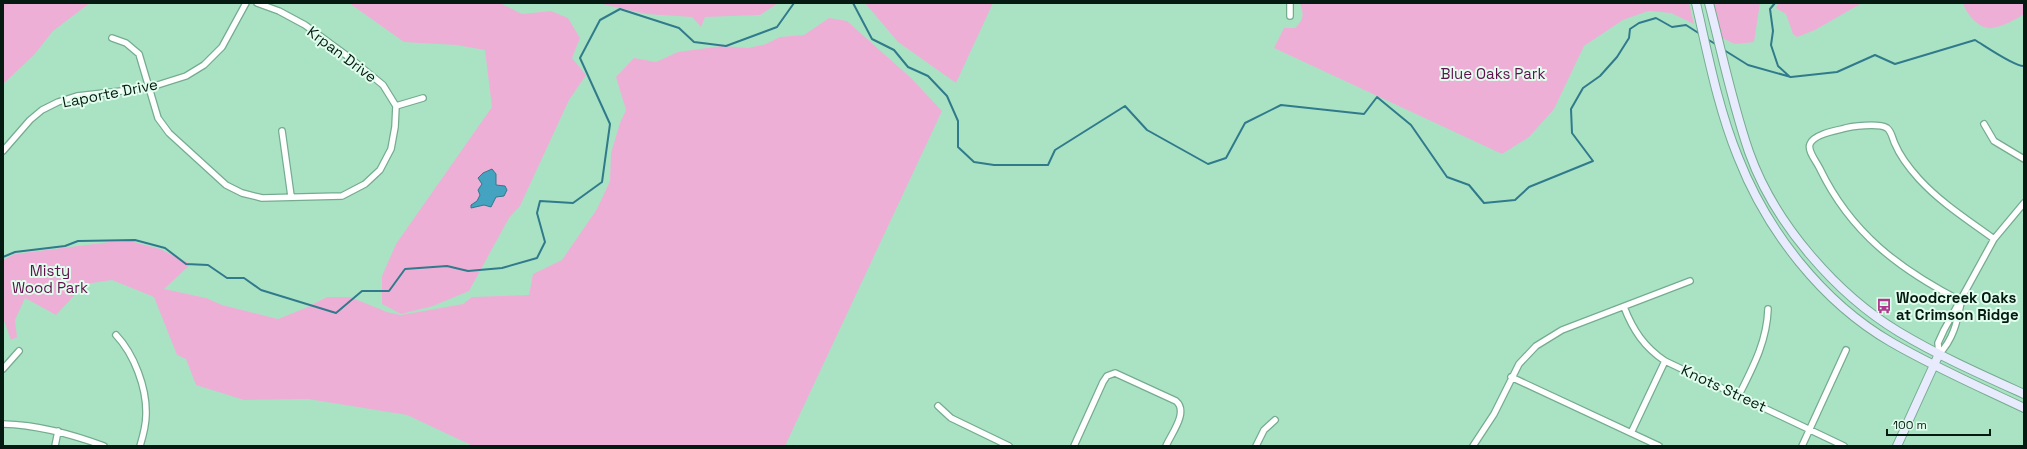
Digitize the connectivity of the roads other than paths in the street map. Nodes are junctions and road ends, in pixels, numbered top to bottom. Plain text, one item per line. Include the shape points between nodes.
1 (246, 3) edge
2 (257, 3) edge
3 (1290, 3) edge
4 (1696, 3) edge
5 (1709, 3) edge
6 (1290, 16) dead end
7 (112, 38) dead end
8 (148, 88) junction
9 (422, 98) dead end
10 (396, 106) junction
11 (1984, 124) dead end
12 (282, 131) dead end
13 (3, 151) edge
14 (2024, 159) edge
15 (291, 196) junction
16 (2024, 203) edge
17 (1994, 240) junction
18 (1690, 281) dead end
19 (1961, 301) junction
20 (1624, 307) junction
21 (1768, 309) dead end
22 (1947, 326) junction
23 (1954, 330) junction
24 (116, 335) dead end
25 (1846, 350) dead end
26 (18, 352) dead end
27 (1939, 354) junction
28 (1665, 361) junction
29 (1934, 365) junction
30 (3, 369) edge
31 (1511, 377) junction
32 (2024, 394) edge
33 (1739, 395) junction
34 (938, 406) dead end
35 (2024, 408) edge
36 (1275, 420) dead end
37 (3, 424) edge
38 (1810, 430) junction
39 (58, 431) junction
40 (1631, 433) junction
41 (55, 446) edge
42 (104, 446) edge
43 (140, 446) edge
44 (1009, 446) edge
45 (1074, 446) edge
46 (1166, 446) edge
47 (1256, 446) edge
48 (1474, 446) edge
49 (1659, 446) edge
50 (1802, 446) edge
51 (1844, 446) edge
52 (1898, 446) edge

1 - 8 street, Laporte Drive via 222,47 204,65 186,76
2 - 10 street, Krpan Drive via 305,25 350,58 383,85
3 - 6 street
4 - 29 main road via 1723,116 1737,157 1755,197 1785,242 1813,277 1850,313 1890,342
5 - 27 main road via 1749,152 1768,191 1794,233 1822,267 1859,303 1899,332
7 - 8 street via 126,43 139,54
8 - 13 street, Laporte Drive via 77,96 58,102 30,120
8 - 15 street via 158,118 169,132 226,185 242,194 262,198
9 - 10 street
10 - 15 street via 391,149 380,170 365,184 342,196
11 - 14 street via 1994,141
12 - 15 street
16 - 17 street
17 - 19 street
17 - 19 street via 1947,205 1918,178 1894,144 1892,133 1887,128 1842,128 1814,138 1810,144 1810,151 1824,179 1859,228 1908,272
18 - 20 street
19 - 22 street
19 - 23 street
20 - 28 street, Knots Street via 1638,337 1648,349
20 - 31 street via 1552,335 1529,353
21 - 33 street via 1763,344
22 - 23 street
22 - 27 street via 1938,343
23 - 27 street via 1947,346
24 - 43 street via 129,352 144,397 146,416
25 - 38 street
26 - 30 street
27 - 29 main road
27 - 32 main road
28 - 33 street, Knots Street
28 - 40 street
29 - 35 main road
29 - 52 main road
31 - 40 street
31 - 48 street via 1494,414
33 - 38 street, Knots Street
34 - 44 street via 951,418
36 - 47 street via 1264,430
37 - 39 street
38 - 50 street
38 - 51 street, Knots Street
39 - 41 street
39 - 42 street
40 - 49 street
45 - 46 street via 1107,376 1115,373 1180,404 1181,413

